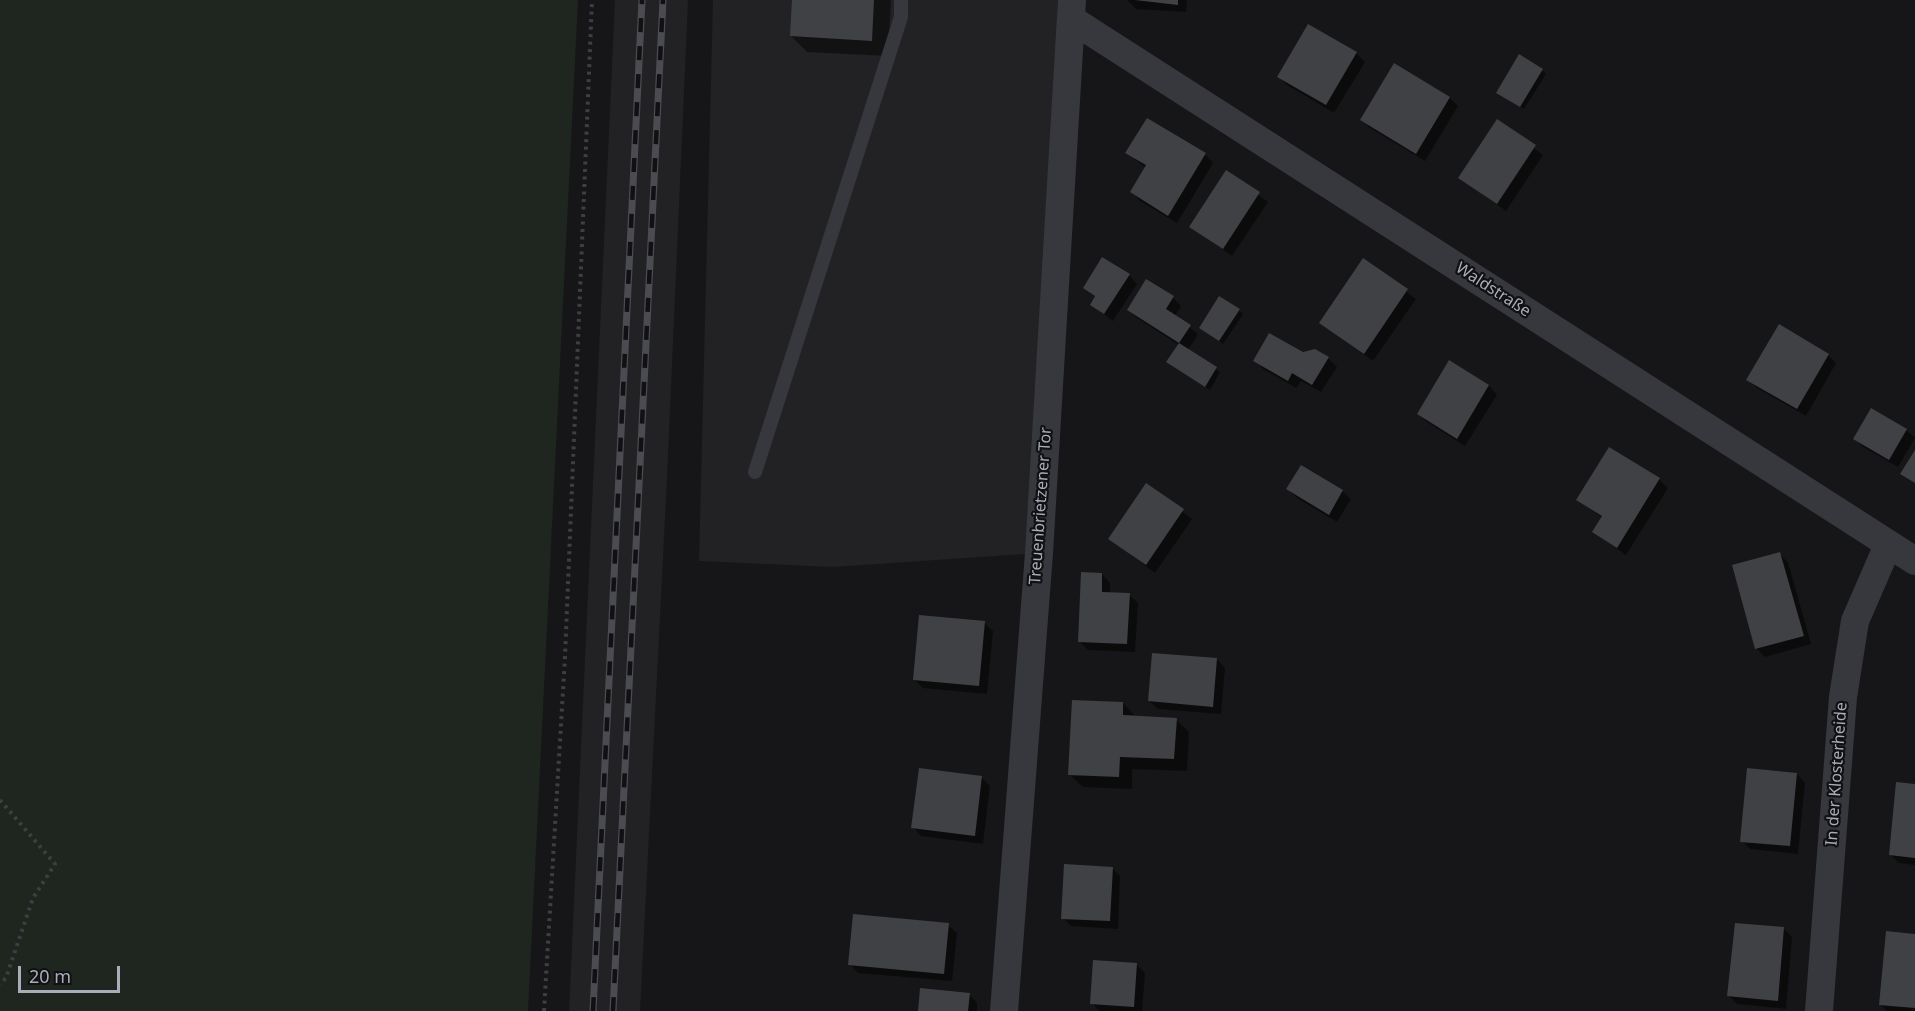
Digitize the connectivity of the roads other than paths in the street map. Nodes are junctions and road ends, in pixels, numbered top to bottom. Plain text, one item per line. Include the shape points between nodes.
1 (902, 0) edge
2 (1072, 9) edge
3 (755, 472) dead end
4 (1888, 545) junction
5 (1915, 561) edge
6 (1004, 1011) edge
7 (1819, 1011) edge

1 - 3 lane via 901,17
2 - 4 street, Waldstraße
2 - 6 street, Treuenbrietzener Tor via 1039,554
4 - 5 street, Waldstraße
4 - 7 street, In der Klosterheide via 1855,621 1843,697

